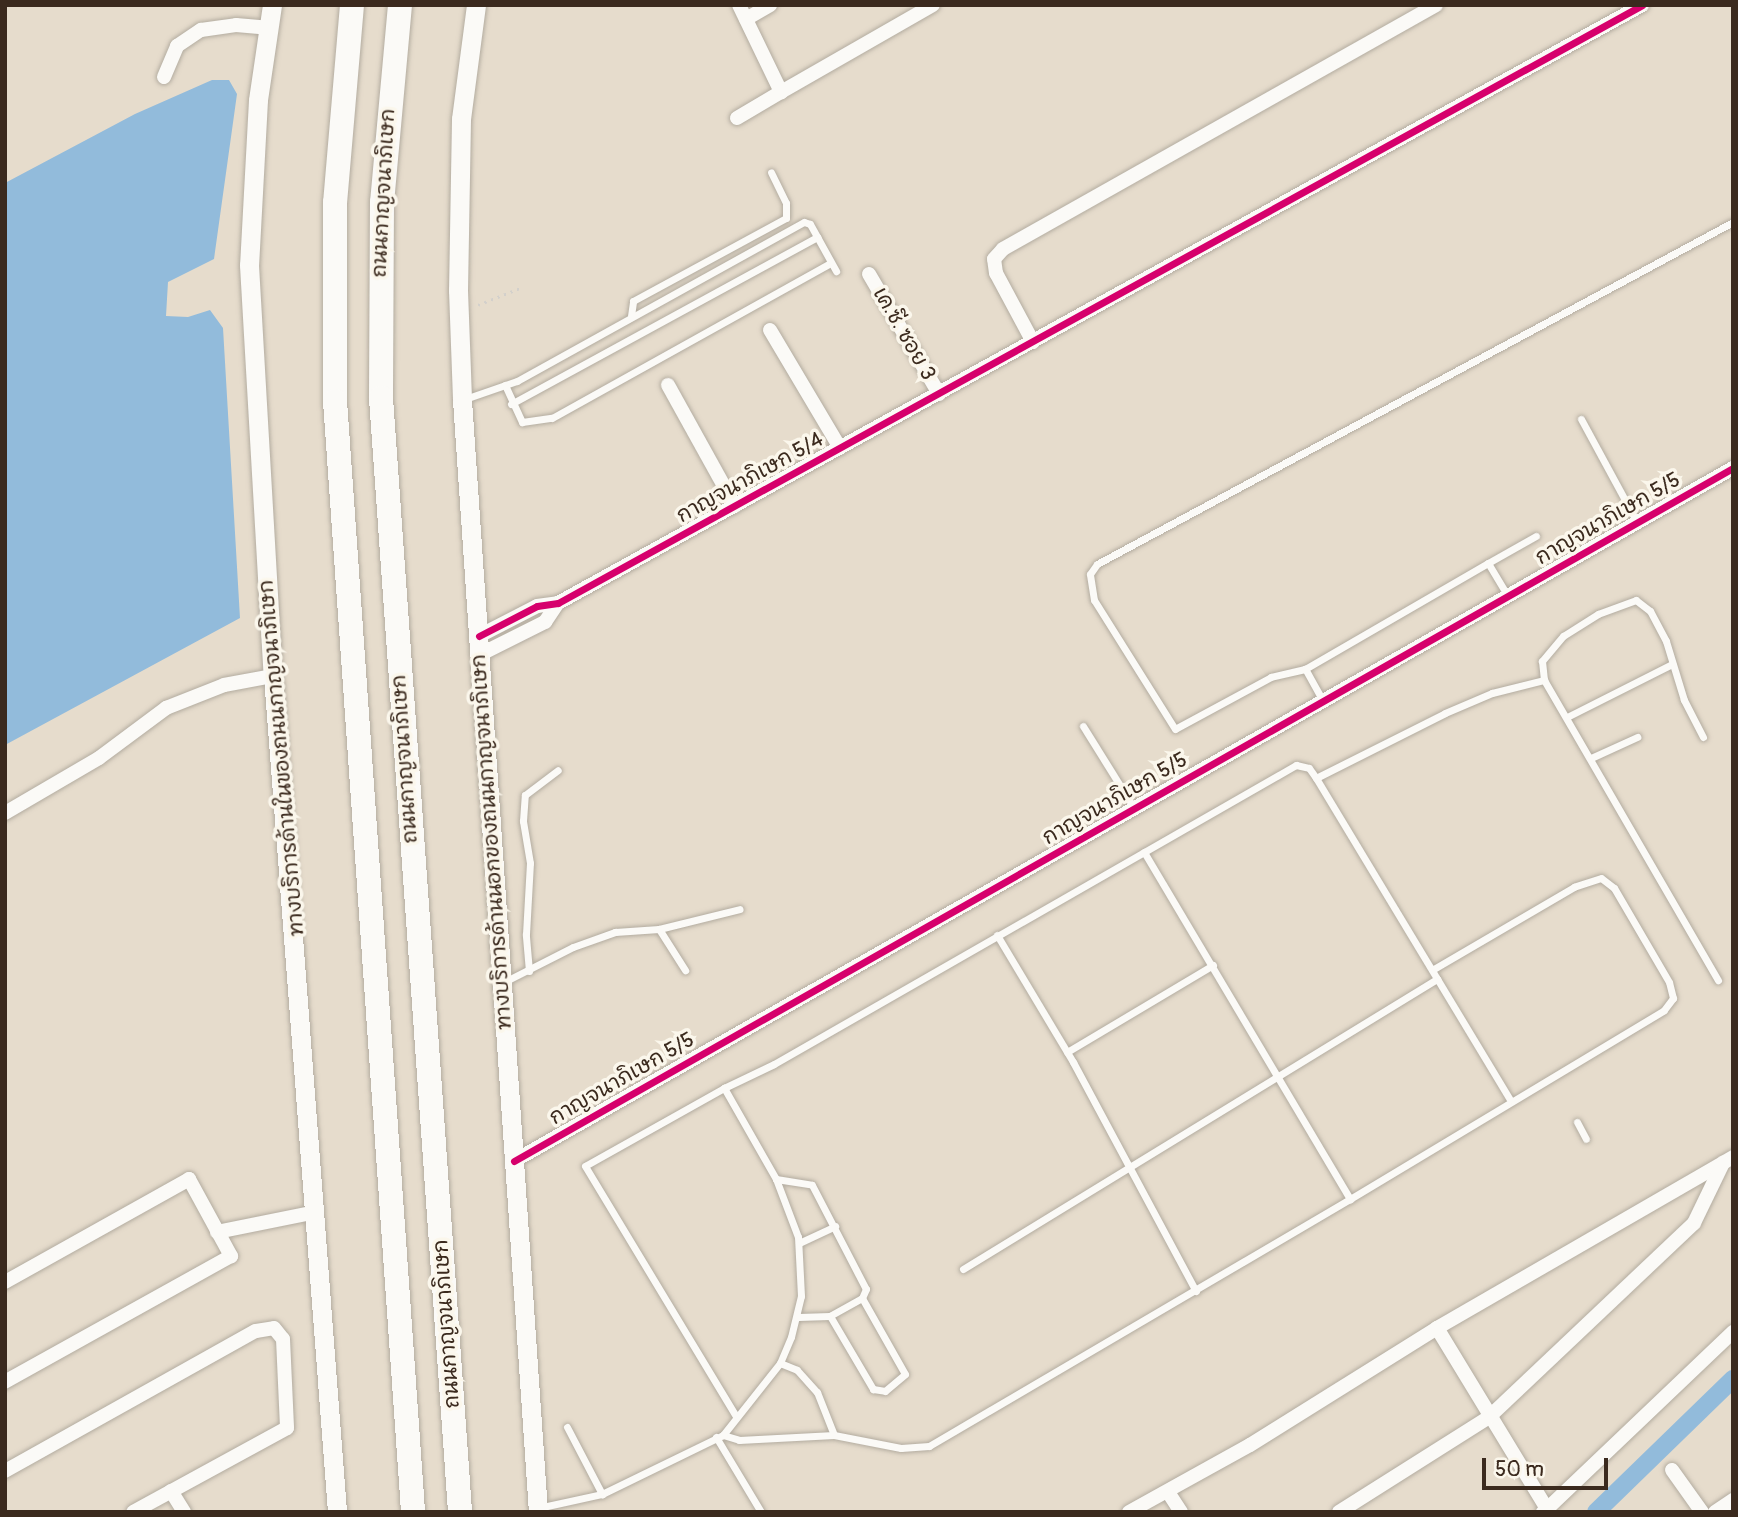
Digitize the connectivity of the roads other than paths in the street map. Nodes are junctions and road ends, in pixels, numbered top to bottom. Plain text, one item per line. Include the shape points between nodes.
1 (272, 5) edge
2 (352, 5) edge
3 (400, 5) edge
4 (476, 5) edge
5 (770, 5) edge
6 (933, 5) edge
7 (1436, 5) edge
8 (1643, 5) edge
9 (743, 12) edge
10 (268, 29) junction
11 (164, 77) dead end
12 (781, 92) junction
13 (737, 117) dead end
14 (771, 172) dead end
15 (1733, 222) edge
16 (817, 237) junction
17 (831, 263) junction
18 (836, 271) dead end
19 (869, 274) dead end
20 (631, 316) junction
21 (770, 330) dead end
22 (1033, 342) junction
23 (668, 385) dead end
24 (505, 386) junction
25 (939, 394) junction
26 (462, 400) junction
27 (511, 404) junction
28 (1581, 419) dead end
29 (840, 448) junction
30 (1733, 468) edge
31 (735, 506) junction
32 (1637, 522) junction
33 (1536, 536) dead end
34 (1488, 563) junction
35 (1508, 596) junction
36 (480, 645) junction
37 (1672, 664) junction
38 (1305, 669) junction
39 (273, 676) junction
40 (1544, 680) junction
41 (1323, 701) junction
42 (1567, 717) junction
43 (1083, 726) dead end
44 (1637, 737) dead end
45 (1703, 737) dead end
46 (1591, 758) junction
47 (558, 770) dead end
48 (1316, 778) junction
49 (1134, 809) junction
50 (5, 813) edge
51 (1144, 852) junction
52 (740, 909) dead end
53 (659, 929) junction
54 (997, 935) junction
55 (1213, 965) junction
56 (685, 970) dead end
57 (1432, 970) junction
58 (529, 971) junction
59 (1437, 979) junction
60 (1718, 980) dead end
61 (500, 984) junction
62 (1067, 1052) junction
63 (1277, 1075) junction
64 (724, 1088) junction
65 (1510, 1100) junction
66 (1577, 1122) dead end
67 (1586, 1139) dead end
68 (1728, 1160) edge
69 (514, 1161) junction
70 (1128, 1167) junction
71 (776, 1179) junction
72 (1350, 1199) junction
73 (316, 1212) junction
74 (835, 1226) junction
75 (217, 1231) junction
76 (799, 1242) junction
77 (963, 1269) dead end
78 (5, 1282) edge
79 (1196, 1291) junction
80 (862, 1297) junction
81 (830, 1316) junction
82 (798, 1317) junction
83 (1437, 1328) junction
84 (1733, 1332) edge
85 (780, 1363) junction
86 (5, 1382) edge
87 (735, 1415) junction
88 (1489, 1417) junction
89 (567, 1427) dead end
90 (834, 1435) junction
91 (719, 1436) junction
92 (1672, 1470) dead end
93 (5, 1471) edge
94 (171, 1491) junction
95 (1168, 1492) junction
96 (602, 1494) junction
97 (1733, 1500) edge
98 (538, 1510) edge
99 (1545, 1510) edge
100 (134, 1512) edge
101 (184, 1512) edge
102 (337, 1512) edge
103 (413, 1512) edge
104 (460, 1512) edge
105 (761, 1512) edge
106 (1129, 1512) edge
107 (1181, 1512) edge
108 (1339, 1512) edge
109 (1702, 1512) edge
110 (1715, 1512) edge

1 - 10 main road, ทางบริการด้านในของถนนกาญจนาภิเษก
2 - 103 highway via 335,202 335,401
3 - 104 highway, ถนนกาญจนาภิเษก via 383,190 381,398
4 - 26 main road, ทางบริการด้านนอกของถนนกาญจนาภิเษก via 461,118
5 - 9 street
6 - 12 street
7 - 22 street via 1003,249 995,259 996,273
8 - 22 street, กาญจนาภิเษก 5/4
9 - 12 street
10 - 11 street via 236,25 201,30 177,46
10 - 39 main road, ทางบริการด้านในของถนนกาญจนาภิเษก via 258,100 249,265
12 - 13 street
14 - 20 lane via 786,203 786,218 633,301
15 - 38 lane via 1097,564 1090,574 1094,600 1175,729 1271,677
16 - 17 lane
16 - 20 lane via 804,222
16 - 27 lane
17 - 18 lane
17 - 27 lane via 552,418 527,424
19 - 25 street, เค.ซี. ซอย 3
20 - 24 lane
21 - 29 street
22 - 25 street, กาญจนาภิเษก 5/4
23 - 31 street
24 - 26 lane
24 - 27 lane
25 - 29 street, กาญจนาภิเษก 5/4
26 - 36 main road, ทางบริการด้านนอกของถนนกาญจนาภิเษก
28 - 32 lane
29 - 31 street, กาญจนาภิเษก 5/4
30 - 32 street, กาญจนาภิเษก 5/5
31 - 36 street, กาญจนาภิเษก 5/4 via 558,603 537,606
32 - 35 street, กาญจนาภิเษก 5/5
33 - 34 lane
34 - 35 lane
34 - 38 lane
35 - 41 street, กาญจนาภิเษก 5/5
36 - 61 main road, ทางบริการด้านนอกของถนนกาญจนาภิเษก
37 - 40 lane via 1650,611 1636,600 1622,602 1563,636 1542,661
37 - 42 lane
37 - 45 lane
38 - 41 lane
39 - 50 street via 223,685 166,708 99,758
39 - 73 main road, ทางบริการด้านในของถนนกาญจนาภิเษก
40 - 42 lane
40 - 48 lane via 1492,693 1445,713
41 - 49 street, กาญจนาภิเษก 5/5
42 - 46 lane
43 - 49 lane
44 - 46 lane
46 - 60 lane
47 - 58 lane via 525,795
48 - 51 lane via 1309,768 1296,765
48 - 57 lane
49 - 69 street, กาญจนาภิเษก 5/5
51 - 54 lane
51 - 55 lane
52 - 53 lane
53 - 56 lane
53 - 58 lane via 615,932 573,947
54 - 62 lane
54 - 64 lane via 775,1064
55 - 62 lane
55 - 63 lane
57 - 59 lane
57 - 65 lane via 1587,880 1601,878 1614,888 1670,982 1671,1004
58 - 61 lane
59 - 63 lane
59 - 65 lane
61 - 69 main road, ทางบริการด้านนอกของถนนกาญจนาภิเษก
62 - 70 lane
63 - 70 lane
63 - 72 lane
64 - 71 lane
64 - 87 lane via 585,1166
65 - 72 lane
66 - 67 lane
68 - 83 street
68 - 88 street via 1694,1223
69 - 98 main road, ทางบริการด้านนอกของถนนกาญจนาภิเษก
70 - 77 lane
70 - 79 lane
71 - 74 lane via 812,1185
71 - 76 lane
72 - 79 lane
73 - 75 street
73 - 102 main road, ทางบริการด้านในของถนนกาญจนาภิเษก
74 - 76 lane
74 - 80 lane via 865,1280
75 - 78 street via 188,1180
75 - 86 street via 231,1256
76 - 82 lane
79 - 90 lane via 929,1446 901,1448
80 - 81 lane
80 - 81 lane via 905,1374 885,1391 873,1389
81 - 82 lane
82 - 85 lane
83 - 88 street
83 - 95 street
84 - 99 street
85 - 87 lane
85 - 90 lane via 797,1370 817,1392
87 - 91 lane
88 - 99 street
88 - 108 street
89 - 96 lane
90 - 91 lane via 739,1440
91 - 96 lane
91 - 105 lane
92 - 109 street
93 - 94 street via 256,1331 274,1328 283,1339 287,1427
94 - 100 street
94 - 101 street
95 - 106 street
95 - 107 street
96 - 98 lane
97 - 110 street

